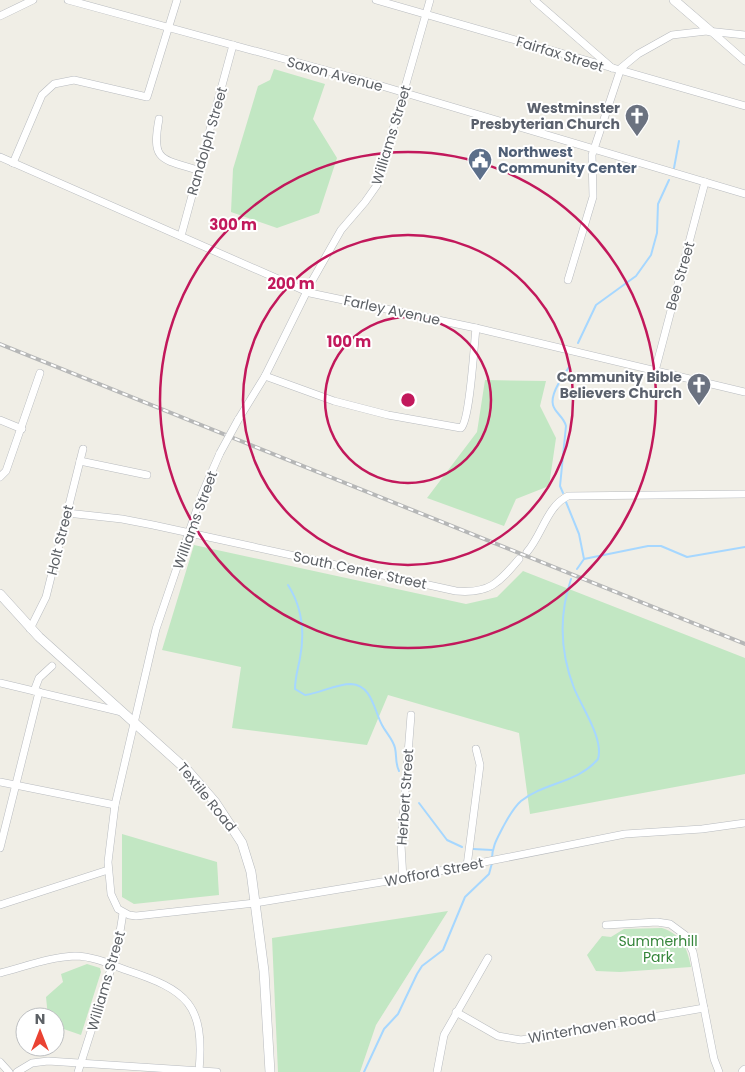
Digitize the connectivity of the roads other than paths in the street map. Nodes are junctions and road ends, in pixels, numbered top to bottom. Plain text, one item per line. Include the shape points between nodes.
1 (33, 0) edge
2 (68, 0) edge
3 (177, 0) edge
4 (376, 0) edge
5 (397, 0) edge
6 (430, 0) edge
7 (534, 0) edge
8 (674, 0) edge
9 (407, 9) junction
10 (426, 14) junction
11 (0, 16) edge
12 (169, 27) junction
13 (710, 31) junction
14 (745, 35) edge
15 (233, 45) junction
16 (745, 61) edge
17 (616, 71) junction
18 (404, 93) junction
19 (745, 106) edge
20 (159, 119) dead end
21 (595, 150) junction
22 (0, 157) edge
23 (13, 163) junction
24 (198, 170) junction
25 (704, 182) junction
26 (745, 194) edge
27 (181, 236) junction
28 (568, 280) dead end
29 (307, 291) junction
30 (476, 328) junction
31 (655, 370) junction
32 (40, 374) dead end
33 (265, 376) junction
34 (745, 392) edge
35 (0, 420) edge
36 (22, 429) junction
37 (83, 449) dead end
38 (80, 461) junction
39 (147, 475) dead end
40 (0, 477) edge
41 (745, 494) edge
42 (67, 513) junction
43 (189, 534) junction
44 (527, 552) dead end
45 (520, 560) dead end
46 (0, 594) edge
47 (30, 628) junction
48 (52, 666) dead end
49 (0, 683) edge
50 (36, 692) junction
51 (122, 712) junction
52 (411, 715) dead end
53 (133, 721) junction
54 (476, 749) dead end
55 (0, 782) edge
56 (15, 784) junction
57 (114, 805) junction
58 (745, 823) edge
59 (2, 829) edge
60 (0, 848) edge
61 (468, 866) junction
62 (108, 870) junction
63 (403, 878) junction
64 (255, 903) junction
65 (0, 905) edge
66 (123, 913) junction
67 (606, 926) dead end
68 (488, 958) dead end
69 (112, 965) junction
70 (0, 973) edge
71 (704, 1008) junction
72 (456, 1012) junction
73 (0, 1062) edge
74 (81, 1063) junction
75 (200, 1071) edge
76 (10, 1072) edge
77 (17, 1072) edge
78 (78, 1072) edge
79 (217, 1072) edge
80 (270, 1072) edge
81 (437, 1072) edge
82 (719, 1072) edge

1 - 11 street
2 - 12 street, Saxon Avenue
3 - 12 street
4 - 9 street, Fairfax Street
5 - 9 street
6 - 10 street, Williams Street
7 - 17 street
8 - 13 street
9 - 10 street, Fairfax Street
10 - 17 street, Fairfax Street
10 - 18 street, Williams Street
12 - 15 street, Saxon Avenue
12 - 23 street via 147,97 74,80 54,84 42,95
13 - 14 street
13 - 16 street
13 - 17 street via 684,32 663,39
15 - 18 street, Saxon Avenue
15 - 24 street, Randolph Street
17 - 19 street, Fairfax Street
17 - 21 street
18 - 21 street, Saxon Avenue
18 - 29 street, Williams Street via 376,185 366,202 344,225
20 - 24 street via 155,140 157,152 164,160
21 - 25 street, Saxon Avenue
21 - 28 street via 592,157 593,197
22 - 23 street, Farley Avenue
23 - 27 street, Farley Avenue
24 - 27 street, Randolph Street
25 - 26 street, Saxon Avenue
25 - 31 street, Bee Street
27 - 29 street, Farley Avenue
29 - 30 street, Farley Avenue
29 - 33 street, Williams Street
30 - 31 street, Farley Avenue
30 - 33 street via 470,391 465,423 461,428 334,401
31 - 34 street, Farley Avenue
32 - 36 street
33 - 43 street, Williams Street, bridge via 220,453
35 - 36 street
36 - 40 street via 6,471
37 - 38 street, Holt Street
38 - 39 street
38 - 42 street, Holt Street
41 - 44 street via 573,495 555,505
42 - 43 street, South Center Street via 122,519
42 - 47 street, Holt Street via 46,597
43 - 45 street, South Center Street via 466,592 493,586
43 - 53 street, Williams Street via 156,629
46 - 47 street, Textile Road
47 - 51 street, Textile Road
48 - 50 street via 39,678
49 - 50 street
50 - 51 street
50 - 56 street
51 - 53 street, Textile Road
52 - 63 street, Herbert Street via 401,845
53 - 57 street, Williams Street
53 - 64 street, Textile Road via 188,771 234,829 246,850
54 - 61 street via 480,765
55 - 56 street
56 - 57 street
56 - 59 street
57 - 62 street, Williams Street
58 - 61 street, Wofford Street via 625,834
59 - 60 street
61 - 63 street, Wofford Street
62 - 65 street
62 - 66 street, Williams Street via 112,900
63 - 64 street, Wofford Street
64 - 66 street, Wofford Street via 136,916
64 - 80 street, Textile Road via 268,1006
66 - 69 street, Williams Street
67 - 71 street via 656,922 681,930 694,952
68 - 72 street
69 - 70 street via 86,957 67,957
69 - 74 street, Williams Street
69 - 75 street via 160,981 182,997 201,1031
71 - 72 street, Winterhaven Road via 521,1040 492,1034
71 - 82 street
72 - 81 street via 444,1035
73 - 76 street
74 - 75 street
74 - 77 street via 39,1062
74 - 78 street, Williams Street
75 - 79 street

